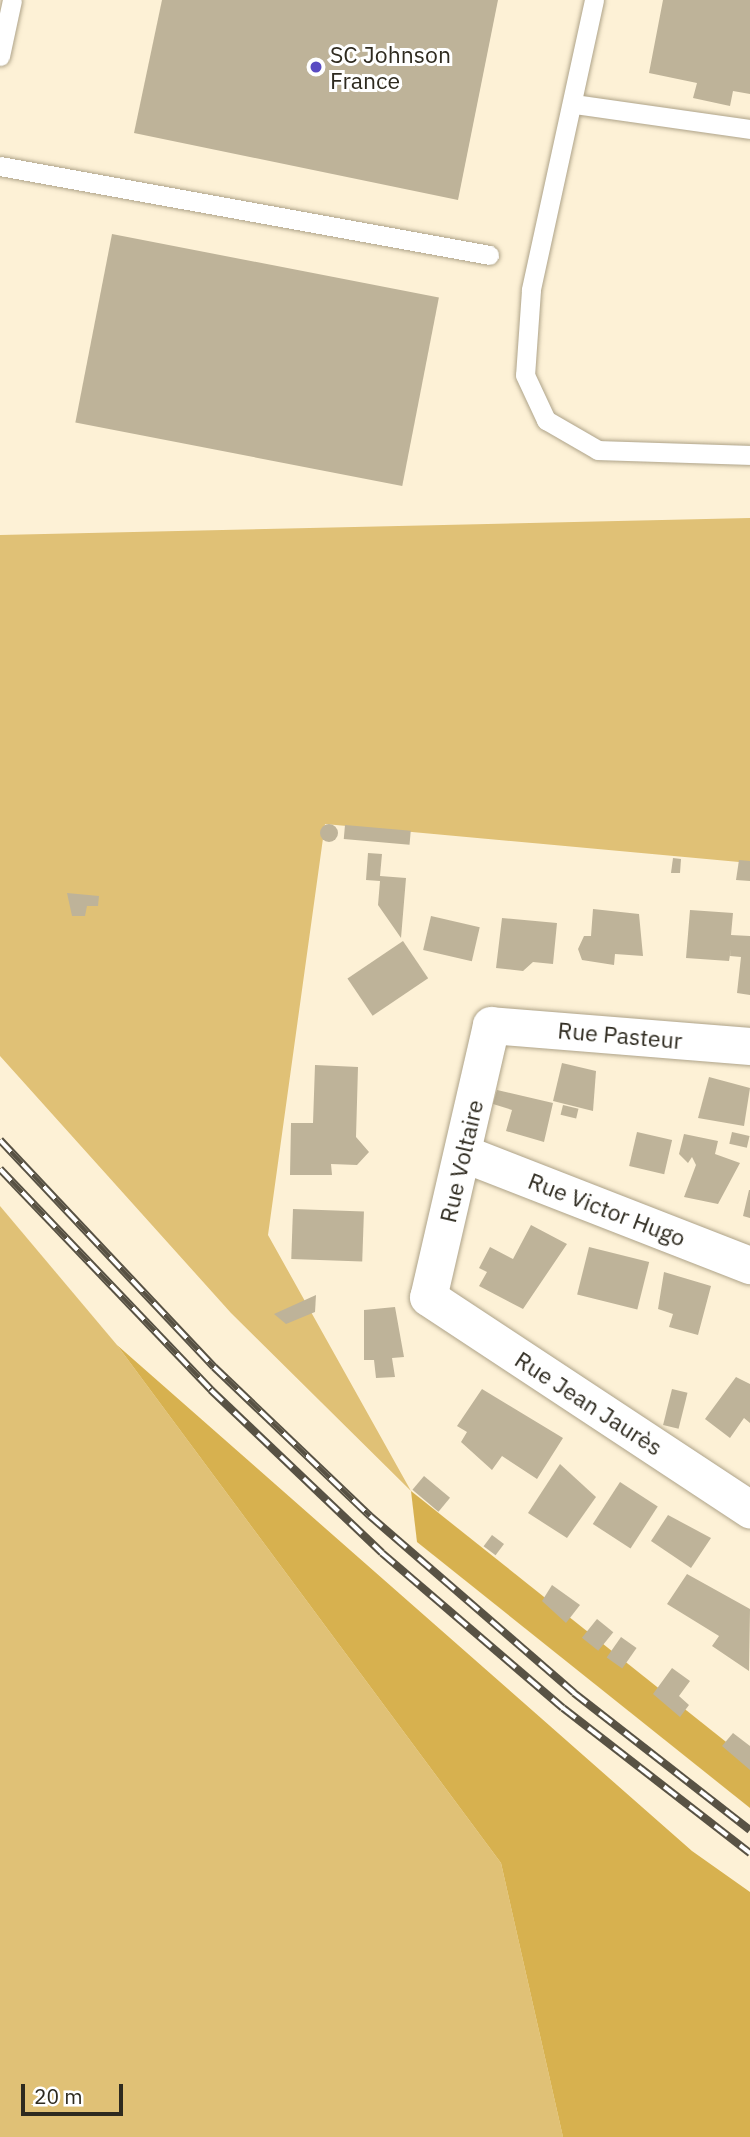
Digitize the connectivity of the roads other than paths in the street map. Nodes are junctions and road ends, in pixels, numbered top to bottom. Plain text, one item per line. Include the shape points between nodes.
1 (12, 0) edge
2 (594, 0) edge
3 (0, 56) edge
4 (573, 104) junction
5 (750, 128) edge
6 (0, 166) edge
7 (489, 255) dead end
8 (750, 455) edge
9 (491, 1025) joint
10 (750, 1045) edge
11 (465, 1154) junction
12 (750, 1265) edge
13 (428, 1297) joint
14 (750, 1509) edge

1 - 3 lane
2 - 4 lane
4 - 5 lane
4 - 8 lane via 531,290 525,375 546,421 598,450
6 - 7 lane
9 - 10 street, Rue Pasteur
9 - 11 street, Rue Voltaire
11 - 12 street, Rue Victor Hugo
11 - 13 street, Rue Voltaire
13 - 14 street, Rue Jean Jaurès

